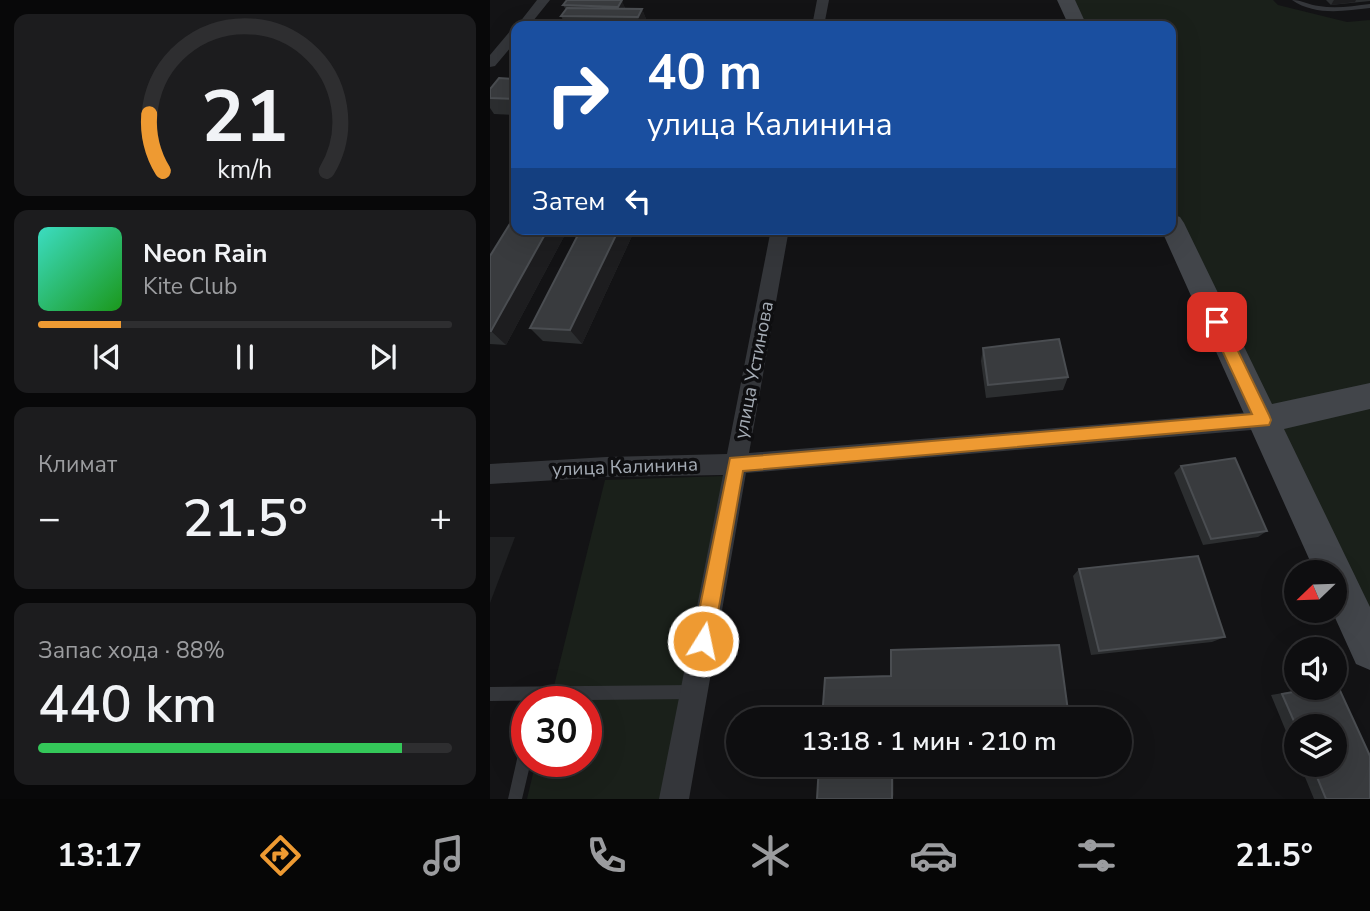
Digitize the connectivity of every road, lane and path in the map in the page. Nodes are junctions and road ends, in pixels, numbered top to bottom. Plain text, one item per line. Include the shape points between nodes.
1 (544, 0) edge
2 (823, 0) edge
3 (1066, 0) edge
4 (1295, 0) edge
5 (1370, 6) edge
6 (526, 21) edge
7 (819, 21) edge
8 (1076, 21) edge
9 (511, 39) edge
10 (490, 63) edge
11 (1176, 234) edge
12 (779, 235) edge
13 (1370, 396) edge
14 (1263, 420) junction
15 (736, 464) junction
16 (490, 474) edge
17 (1328, 560) edge
18 (1348, 604) edge
19 (1370, 650) edge
20 (694, 692) junction
21 (490, 694) edge
22 (511, 696) edge
23 (602, 696) edge
24 (519, 777) edge
25 (514, 799) edge
26 (674, 799) edge

1 - 6 street
2 - 7 street
3 - 8 street
4 - 5 lane via 1325,11
9 - 10 street
11 - 14 street
12 - 15 street, улица Устинова
13 - 14 street
14 - 15 street, улица Калинина
14 - 17 street
15 - 16 street, улица Калинина
15 - 20 street, улица Устинова
18 - 19 street
20 - 23 lane
20 - 26 street, улица Устинова
21 - 22 lane
24 - 25 lane

